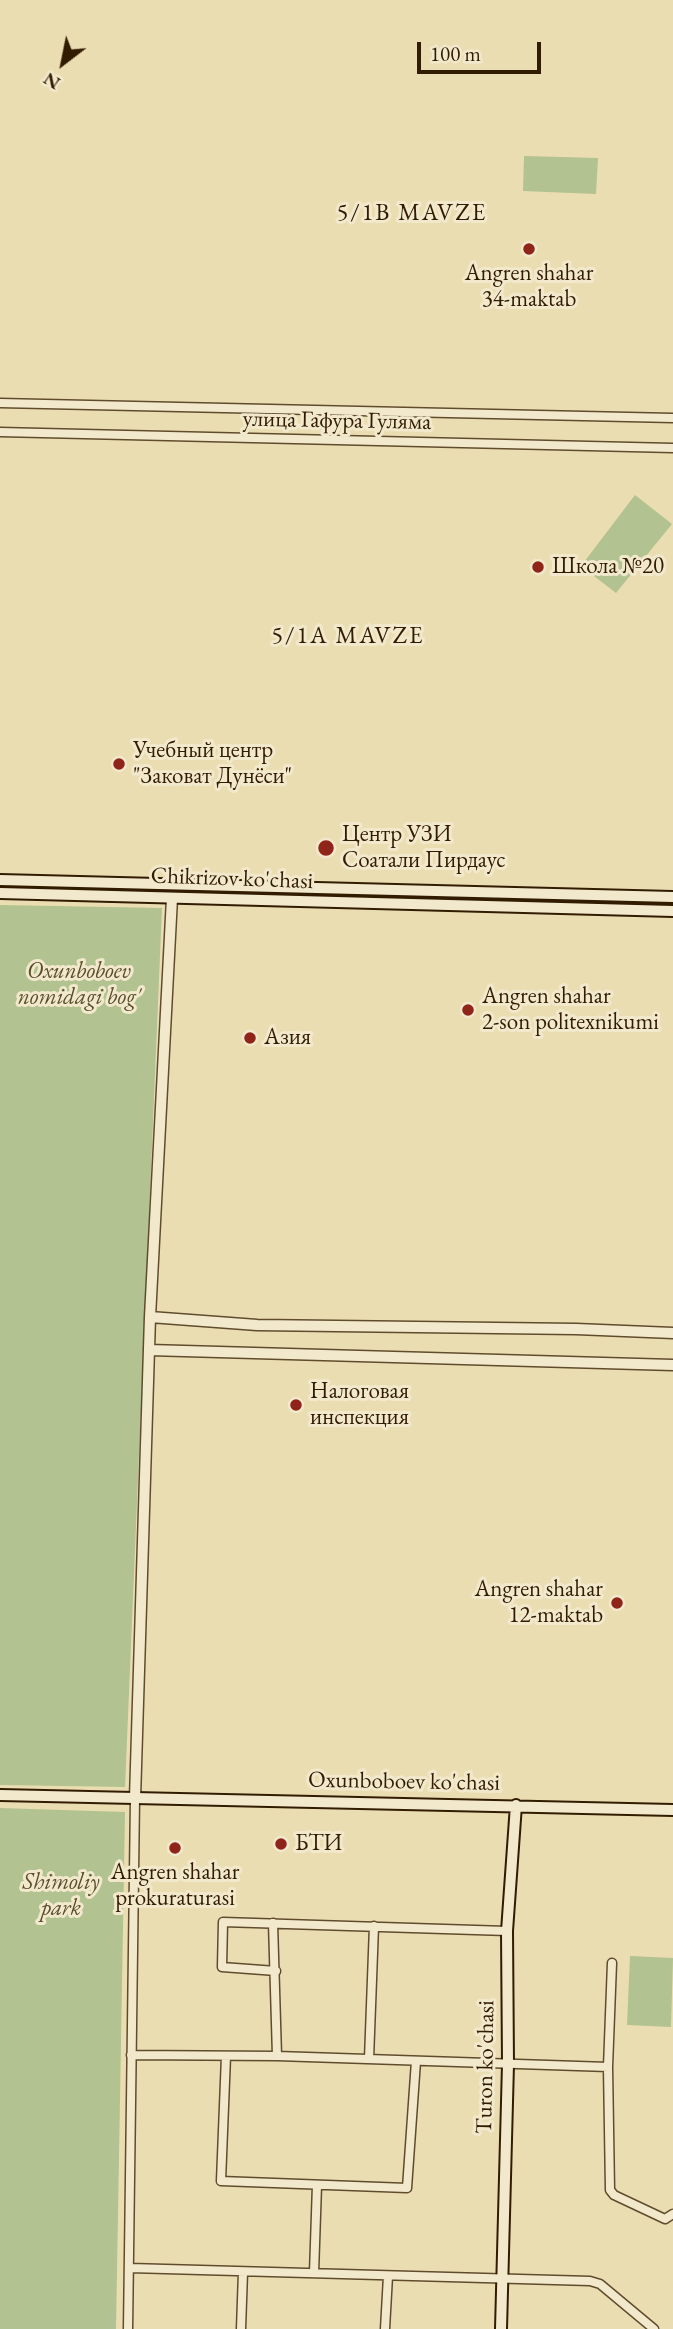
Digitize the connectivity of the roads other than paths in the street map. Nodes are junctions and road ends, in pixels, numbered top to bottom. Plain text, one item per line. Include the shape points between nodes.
1 (0, 403) edge
2 (673, 418) edge
3 (0, 432) edge
4 (673, 448) edge
5 (0, 880) edge
6 (0, 894) edge
7 (673, 897) edge
8 (172, 898) junction
9 (673, 911) edge
10 (150, 1317) junction
11 (673, 1334) edge
12 (149, 1350) junction
13 (673, 1365) edge
14 (0, 1795) edge
15 (135, 1798) junction
16 (516, 1805) junction
17 (673, 1810) edge
18 (273, 1923) junction
19 (374, 1926) junction
20 (508, 1931) junction
21 (612, 1963) dead end
22 (275, 1971) junction
23 (131, 2055) junction
24 (226, 2056) junction
25 (277, 2056) junction
26 (369, 2059) junction
27 (416, 2061) junction
28 (508, 2064) junction
29 (608, 2067) junction
30 (317, 2185) junction
31 (673, 2214) edge
32 (130, 2268) junction
33 (243, 2272) junction
34 (314, 2273) junction
35 (388, 2276) junction
36 (503, 2280) junction
37 (651, 2328) edge
38 (128, 2329) edge
39 (241, 2329) edge
40 (386, 2329) edge
41 (501, 2329) edge

1 - 2 street
3 - 4 street, улица Гафура Гуляма
5 - 7 main road, Chikrizov ko'chasi
6 - 8 main road, Chikrizov ko'chasi
8 - 9 main road, Chikrizov ko'chasi
8 - 10 street
10 - 11 street via 257,1325
10 - 12 street
12 - 13 street
12 - 15 street
14 - 15 main road, Oxunboboev ko'chasi
15 - 16 main road, Oxunboboev ko'chasi
15 - 23 street
16 - 17 main road, Oxunboboev ko'chasi
16 - 20 main road, Turon ko'chasi
18 - 19 street
18 - 22 street
18 - 22 street via 223,1922 222,1968
19 - 20 street
19 - 26 street
20 - 28 main road, Turon ko'chasi
21 - 29 street
22 - 25 street
23 - 24 street
23 - 32 street
24 - 25 street
24 - 30 street via 221,2181
25 - 26 street
26 - 27 street
27 - 28 street
27 - 30 street via 407,2188
28 - 29 street
28 - 36 main road, Turon ko'chasi
29 - 31 street via 610,2190 664,2218
30 - 34 street
32 - 33 street
32 - 38 street
33 - 34 street
33 - 39 street
34 - 35 street
35 - 36 street
35 - 40 street
36 - 37 street via 600,2284
36 - 41 main road, Turon ko'chasi

